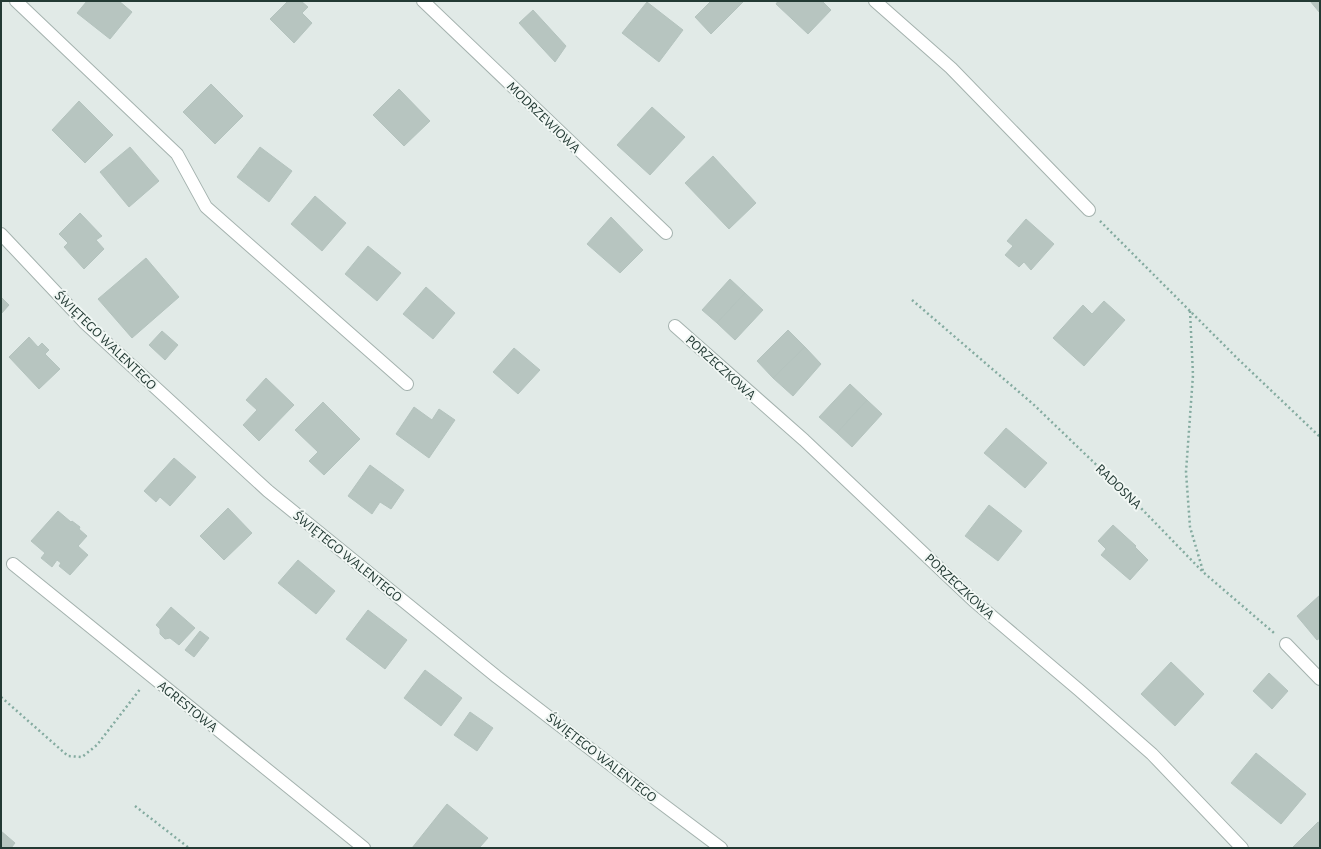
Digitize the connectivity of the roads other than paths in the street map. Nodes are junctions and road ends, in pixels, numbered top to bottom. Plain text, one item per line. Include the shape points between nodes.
1 (16, 1) edge
2 (423, 1) edge
3 (875, 1) edge
4 (1088, 210) road end
5 (666, 233) dead end
6 (1, 234) edge
7 (675, 326) dead end
8 (407, 384) dead end
9 (14, 564) dead end
10 (1286, 644) road end
11 (1320, 678) edge
12 (364, 848) edge
13 (721, 848) edge
14 (1242, 848) edge

1 - 8 street via 177,154 206,207
2 - 5 street, MODRZEWIOWA
3 - 4 street via 951,68
6 - 13 street, ŚWIĘTEGO WALENTEGO via 84,322 268,491 503,682
7 - 14 street, PORZECZKOWA via 804,440 974,601 1152,754
9 - 12 street, AGRESTOWA
10 - 11 street

